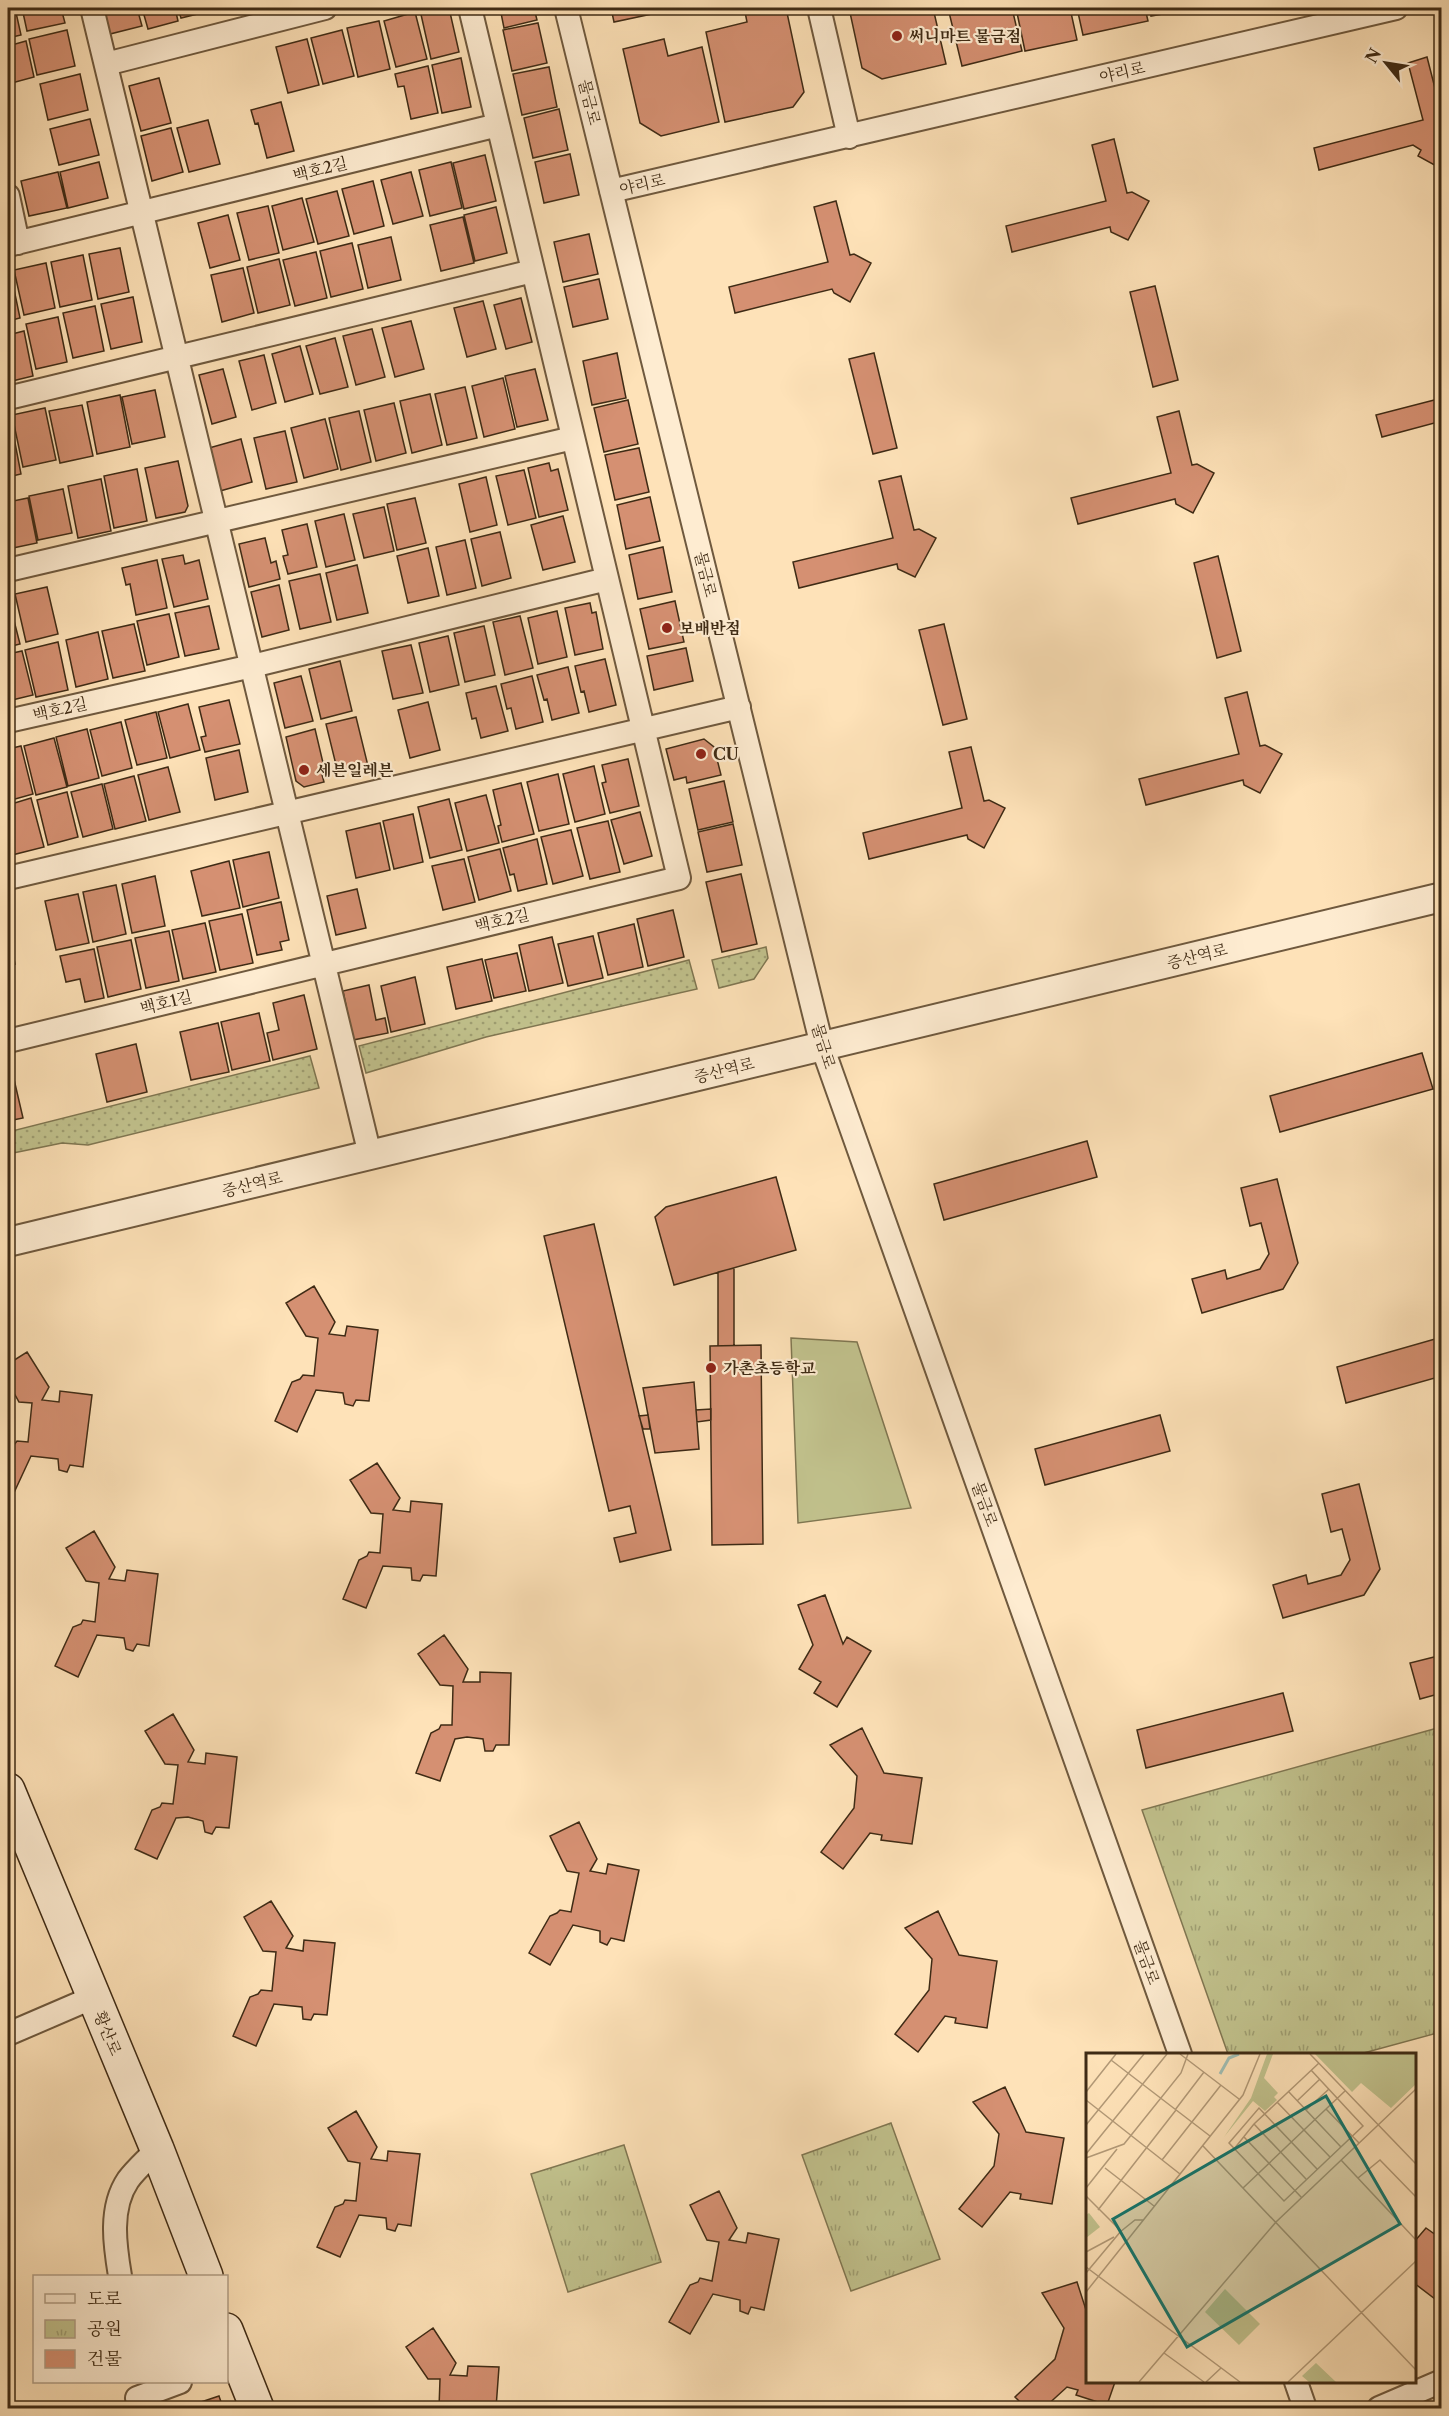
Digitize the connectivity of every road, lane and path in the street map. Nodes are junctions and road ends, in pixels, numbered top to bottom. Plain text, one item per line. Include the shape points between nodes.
1 (92, 8) edge
2 (325, 8) edge
3 (470, 8) edge
4 (566, 8) edge
5 (819, 8) edge
6 (1396, 8) edge
7 (106, 64) junction
8 (498, 125) junction
9 (849, 137) junction
10 (612, 191) junction
11 (8, 196) edge
12 (142, 212) junction
13 (13, 244) edge
14 (533, 271) junction
15 (177, 358) junction
16 (8, 398) edge
17 (573, 438) junction
18 (217, 521) junction
19 (8, 570) edge
20 (607, 579) junction
21 (252, 666) junction
22 (739, 707) junction
23 (8, 720) edge
24 (643, 728) junction
25 (288, 814) junction
26 (8, 878) edge
27 (1442, 897) edge
28 (325, 963) junction
29 (8, 1041) edge
30 (822, 1046) junction
31 (370, 1155) junction
32 (8, 1242) edge
33 (8, 1790) edge
34 (94, 1997) junction
35 (8, 2034) edge
36 (1179, 2053) edge
37 (157, 2150) junction
38 (120, 2275) edge
39 (205, 2275) edge
40 (230, 2351) edge
41 (1442, 2381) edge
42 (178, 2383) edge
43 (1296, 2383) edge
44 (136, 2402) edge
45 (257, 2409) edge
46 (1305, 2409) edge
47 (1379, 2409) edge

1 - 7 street
2 - 7 street
3 - 8 street, 백호2길
4 - 10 street, 물금로
5 - 9 street
6 - 9 street, 야리로
7 - 12 street
8 - 12 street, 백호2길
8 - 14 street, 백호2길
9 - 10 street, 야리로
10 - 22 street, 물금로
11 - 13 street, 백호2길
12 - 13 street, 백호2길
12 - 15 street
14 - 15 street
14 - 17 street, 백호2길
15 - 16 street
15 - 18 street
17 - 18 street
17 - 20 street, 백호2길
18 - 19 street
18 - 21 street
20 - 21 street, 백호2길
20 - 24 street, 백호2길
21 - 23 street, 백호2길
21 - 25 street
22 - 24 street
22 - 30 street, 물금로
24 - 25 street
24 - 28 street, 백호2길 via 679,878
25 - 26 street
25 - 28 street
27 - 30 street, 증산역로
28 - 29 street, 백호1길
28 - 31 street
30 - 31 street, 증산역로
30 - 36 street, 물금로
31 - 32 street, 증산역로
33 - 34 main road, 황산로
34 - 35 street
34 - 37 main road, 황산로
37 - 38 street via 127,2181 118,2206 114,2238
37 - 39 main road, 황산로
40 - 45 main road
41 - 47 street
42 - 44 street
43 - 46 street

